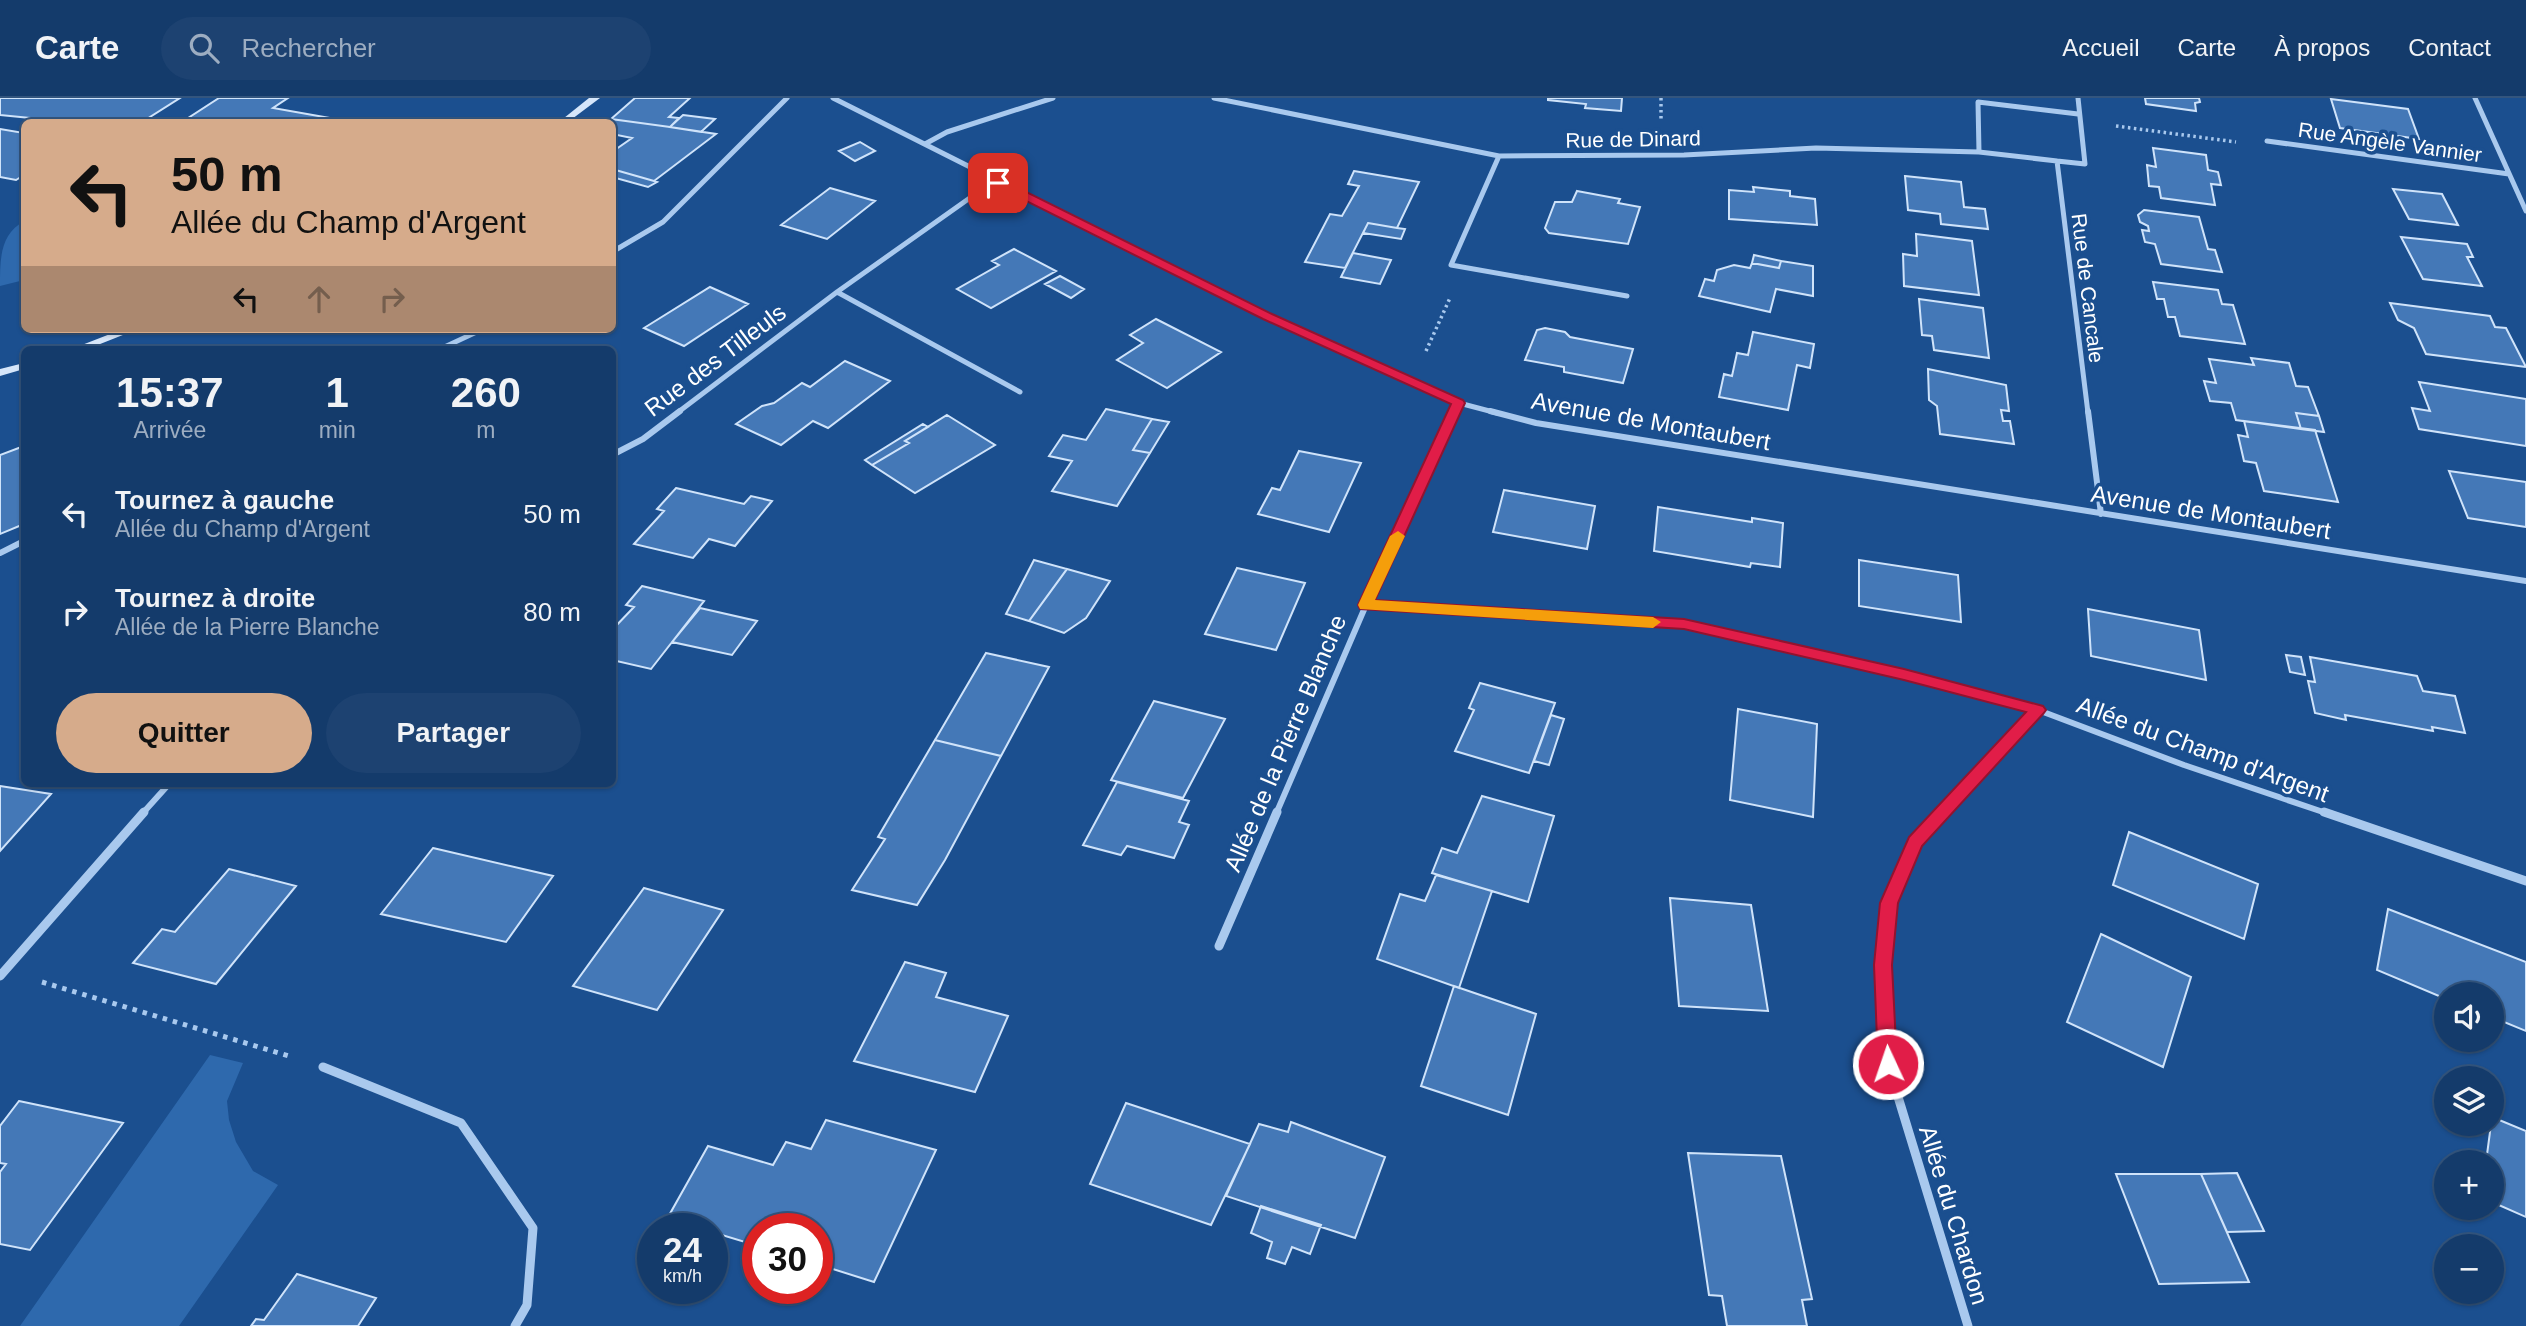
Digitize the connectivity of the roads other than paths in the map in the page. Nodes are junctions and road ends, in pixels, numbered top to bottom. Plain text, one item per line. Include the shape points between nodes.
1 (595, 98) edge
2 (787, 98) edge
3 (833, 98) edge
4 (1053, 98) edge
5 (1214, 98) edge
6 (2078, 98) edge
7 (2474, 98) edge
8 (2078, 114) junction
9 (567, 119) edge
10 (2267, 141) road end
11 (925, 144) junction
12 (1979, 152) junction
13 (1499, 156) junction
14 (2057, 161) junction
15 (2509, 174) junction
16 (998, 183) junction
17 (2526, 211) edge
18 (616, 250) edge
19 (837, 292) junction
20 (1627, 296) dead end
21 (123, 333) edge
22 (474, 333) edge
23 (86, 346) edge
24 (447, 346) edge
25 (21, 367) edge
26 (0, 373) edge
27 (1020, 392) dead end
28 (1459, 403) junction
29 (616, 453) edge
30 (2101, 514) junction
31 (21, 542) edge
32 (0, 553) edge
33 (2526, 581) edge
34 (1366, 605) junction
35 (2038, 710) junction
36 (166, 787) edge
37 (2526, 881) edge
38 (1219, 946) dead end
39 (2, 973) edge
40 (323, 1067) road end
41 (515, 1326) edge
42 (1968, 1326) edge

1 - 9 main road
2 - 18 street via 663,222
3 - 11 street, Avenue de Montaubert
4 - 11 street via 947,132
5 - 13 street, Rue de Dinard
6 - 8 street
7 - 15 street, Rue Angèle Vannier
8 - 12 street via 1978,102
8 - 14 street via 2085,164
10 - 15 street, Rue Angèle Vannier
11 - 16 street, Avenue de Montaubert
12 - 13 street, Rue de Dinard via 1816,148 1684,156
12 - 14 street, Rue de Dinard
13 - 20 street via 1451,265
14 - 30 street, Rue de Cancale
15 - 17 street, Rue Angèle Vannier
16 - 19 street, Rue des Tilleuls
16 - 28 street, Avenue de Montaubert via 1268,317
19 - 27 street
19 - 29 street, Rue des Tilleuls via 643,439
21 - 23 main road
22 - 24 street
25 - 26 main road
28 - 30 street, Avenue de Montaubert via 1536,423
28 - 34 street, Allée de la Pierre Blanche
30 - 33 street, Avenue de Montaubert
31 - 32 street
34 - 35 street, Allée du Champ d'Argent via 1684,624
34 - 38 street, Allée de la Pierre Blanche
35 - 37 street, Allée du Champ d'Argent via 2183,765
35 - 42 street, Allée du Chardon via 1915,842 1889,903 1883,965 1888,1064
36 - 39 street
40 - 41 street via 461,1123 533,1228 527,1306

